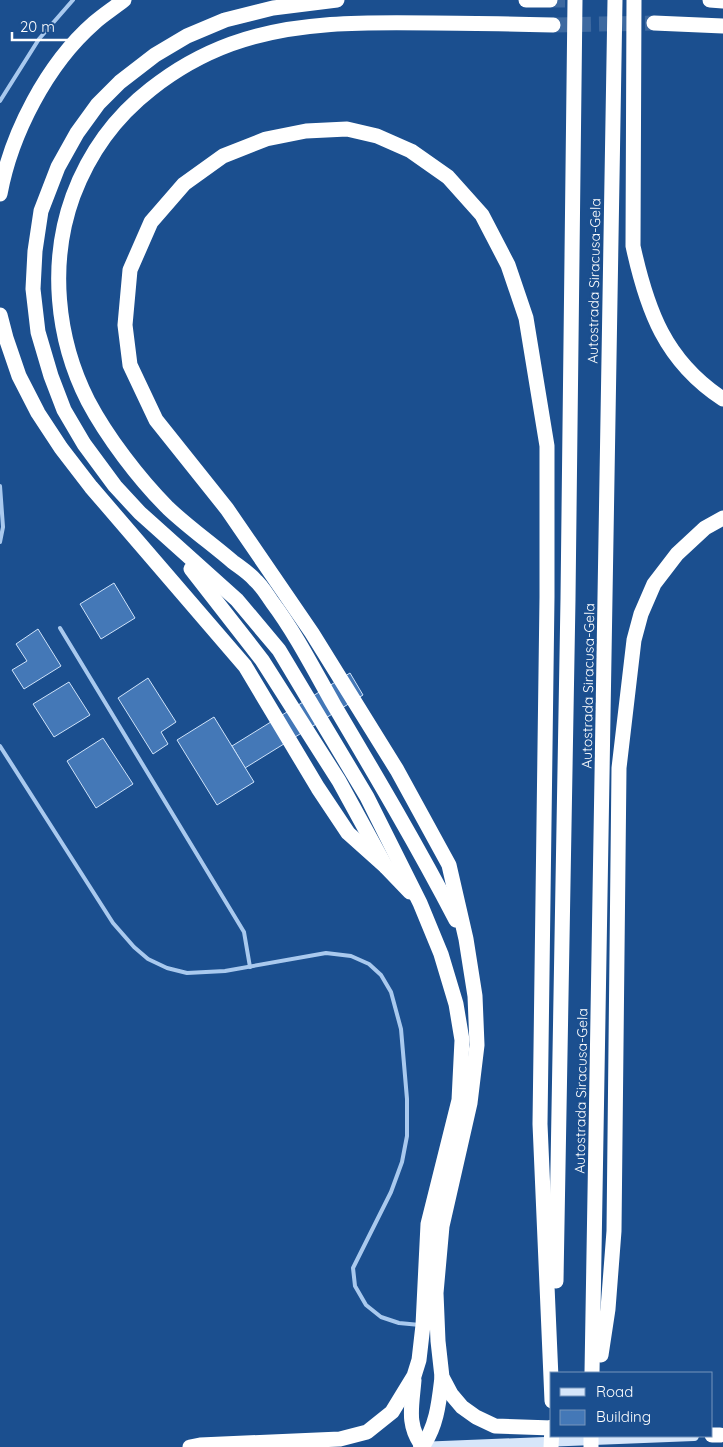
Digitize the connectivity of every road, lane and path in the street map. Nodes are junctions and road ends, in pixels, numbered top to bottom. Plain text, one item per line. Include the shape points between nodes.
1 (72, 0) edge
2 (124, 0) edge
3 (337, 0) edge
4 (526, 0) edge
5 (550, 0) edge
6 (575, 0) edge
7 (615, 0) edge
8 (634, 0) edge
9 (710, 0) edge
10 (723, 0) edge
11 (654, 23) tunnel mouth
12 (553, 24) tunnel mouth
13 (723, 26) edge
14 (0, 101) edge
15 (0, 194) edge
16 (0, 315) edge
17 (723, 399) edge
18 (0, 486) edge
19 (723, 518) edge
20 (167, 538) junction
21 (0, 542) edge
22 (60, 628) dead end
23 (0, 746) edge
24 (386, 867) junction
25 (420, 903) junction
26 (466, 939) junction
27 (250, 967) junction
28 (423, 1325) junction
29 (551, 1372) edge
30 (553, 1372) edge
31 (592, 1372) edge
32 (598, 1372) edge
33 (414, 1376) junction
34 (442, 1377) junction
35 (550, 1428) edge
36 (669, 1437) edge
37 (190, 1447) edge
38 (417, 1447) edge
39 (423, 1447) edge

1 - 14 lane via 39,39
2 - 15 highway via 80,37 46,82 16,135
3 - 20 highway via 273,8 225,20 187,36 155,55 98,104 58,167 42,211 33,289 38,332 51,376 64,410 84,444 115,486
4 - 5 highway
6 - 30 highway, Autostrada Siracusa-Gela via 568,598
7 - 31 highway, Autostrada Siracusa-Gela
8 - 17 highway via 634,254 652,314 665,340 706,388
9 - 10 highway
11 - 13 highway
12 - 26 highway via 384,22 321,26 242,41 198,58 169,75 116,120 77,185 66,217 60,253 58,288 62,327 74,368 105,431 168,508 256,580 287,622
16 - 24 highway via 19,376 61,448 245,666 348,833
18 - 21 lane via 3,527
19 - 32 highway via 705,528 654,584 640,614 634,640 619,768 614,1231 608,1309
20 - 24 highway via 262,660 339,781
20 - 25 highway via 237,600 279,650 367,796
22 - 27 lane via 244,932
23 - 27 lane via 113,923 134,947 148,959 187,973
24 - 25 highway
25 - 28 highway via 442,954 462,1040 459,1100 428,1224
26 - 29 highway via 449,865 397,770 312,633 228,509 156,420 130,365 125,325 130,270 151,222 184,184 223,156 266,139 306,131 347,129 377,136 411,150 448,177 482,215 508,265 526,318 547,446 540,1124
26 - 34 highway via 475,996 477,1045 470,1103 442,1226 436,1293
27 - 28 lane via 326,953 351,956 381,974 391,992 401,1029 407,1136 391,1192 353,1268 355,1286 366,1306 381,1317
28 - 33 highway
33 - 37 highway via 392,1412 367,1432 340,1438
33 - 39 highway via 411,1423
34 - 35 highway via 451,1394 476,1417 495,1426
34 - 39 highway via 437,1416
36 - 39 main road
38 - 39 main road

